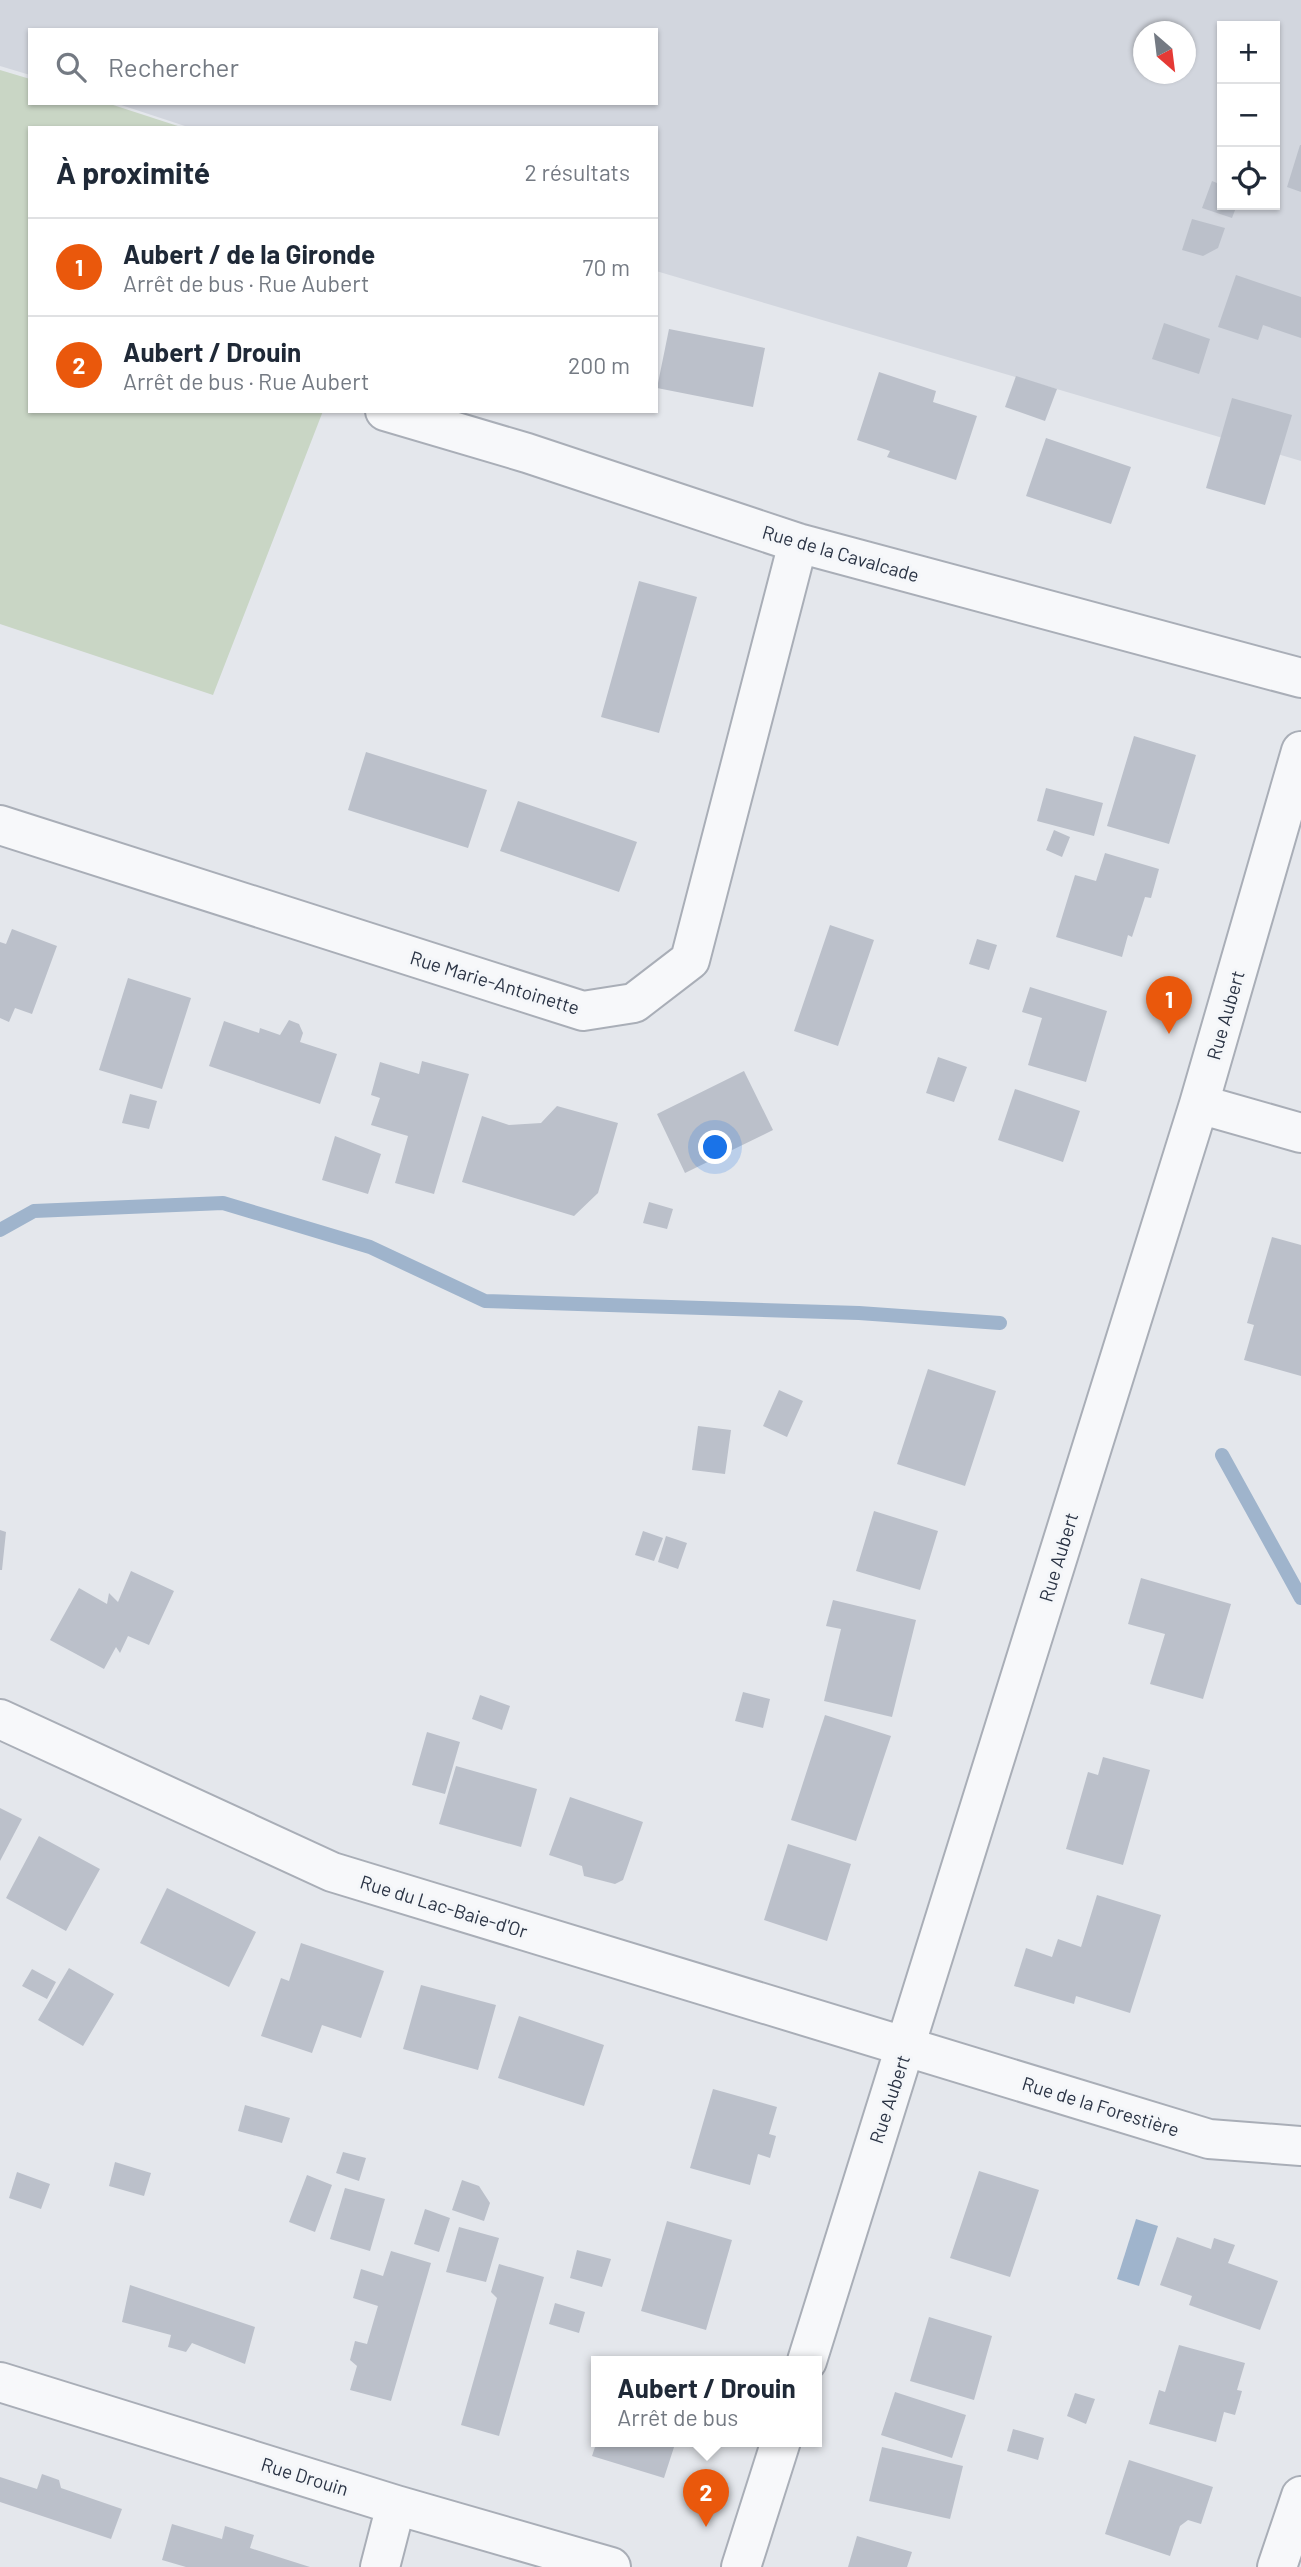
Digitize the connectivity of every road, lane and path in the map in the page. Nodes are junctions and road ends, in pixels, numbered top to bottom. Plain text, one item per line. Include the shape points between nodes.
1 (392, 413) edge
2 (797, 542) junction
3 (1301, 678) edge
4 (1301, 751) edge
5 (0, 825) edge
6 (1199, 1104) junction
7 (1301, 1133) edge
8 (0, 1718) edge
9 (906, 2047) junction
10 (1301, 2146) edge
11 (809, 2356) edge
12 (0, 2382) edge
13 (779, 2447) edge
14 (1301, 2496) edge
15 (396, 2505) junction
16 (380, 2567) edge
17 (611, 2567) edge
18 (741, 2567) edge
19 (1277, 2567) edge

1 - 2 street, Rue de la Cavalcade
2 - 3 street, Rue de la Cavalcade
2 - 5 street, Rue Marie-Antoinette via 690,960 634,1003 583,1011
4 - 6 street, Rue Aubert
6 - 7 street
6 - 9 street, Rue Aubert
8 - 9 street, Rue du Lac-Baie-d'Or via 332,1872
9 - 10 street, Rue de la Forestière via 1209,2139
9 - 11 street, Rue Aubert
12 - 15 street, Rue Drouin
13 - 18 street
14 - 19 street
15 - 16 street
15 - 17 street, Rue Drouin

